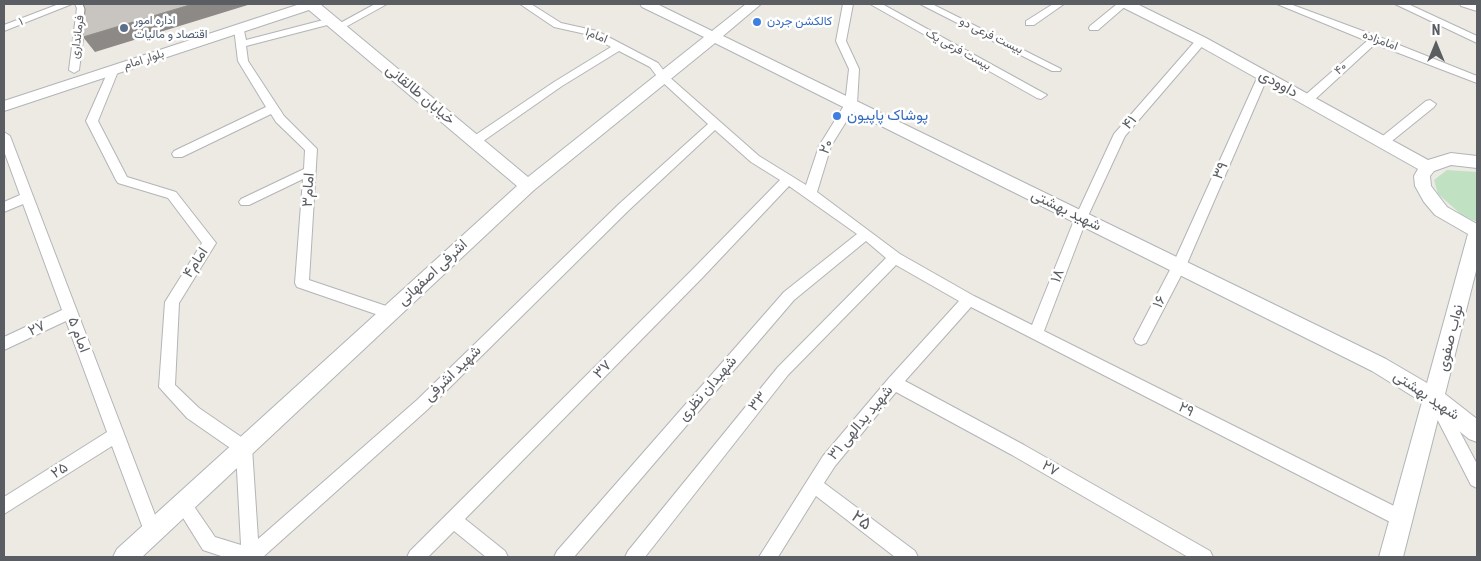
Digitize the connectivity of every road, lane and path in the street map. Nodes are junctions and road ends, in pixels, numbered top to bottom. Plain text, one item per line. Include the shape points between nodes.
1 (67, 4) edge
2 (80, 4) edge
3 (287, 4) edge
4 (311, 4) edge
5 (382, 4) edge
6 (525, 4) edge
7 (647, 4) edge
8 (754, 4) edge
9 (848, 4) edge
10 (875, 4) edge
11 (925, 4) edge
12 (1059, 4) edge
13 (1125, 4) edge
14 (1282, 4) edge
15 (1400, 4) edge
16 (1465, 4) edge
17 (1477, 8) edge
18 (1030, 23) dead end
19 (334, 24) junction
20 (4, 28) edge
21 (240, 28) junction
22 (1094, 28) dead end
23 (714, 36) junction
24 (1375, 39) junction
25 (1477, 40) edge
26 (1201, 41) junction
27 (241, 44) junction
28 (619, 46) junction
29 (114, 69) junction
30 (1056, 69) dead end
31 (74, 70) junction
32 (1264, 76) junction
33 (663, 77) junction
34 (1477, 80) edge
35 (4, 94) edge
36 (1041, 95) dead end
37 (1307, 100) junction
38 (851, 104) junction
39 (1430, 104) dead end
40 (4, 106) edge
41 (273, 108) junction
42 (715, 124) junction
43 (4, 136) edge
44 (475, 142) junction
45 (1382, 142) junction
46 (178, 154) dead end
47 (1477, 162) edge
48 (1428, 167) junction
49 (310, 172) junction
50 (787, 180) junction
51 (528, 186) junction
52 (810, 193) junction
53 (26, 197) junction
54 (245, 202) dead end
55 (4, 206) edge
56 (1081, 218) junction
57 (1477, 232) edge
58 (866, 234) junction
59 (895, 258) junction
60 (1180, 266) junction
61 (1472, 282) edge
62 (969, 300) junction
63 (70, 313) junction
64 (390, 313) junction
65 (1036, 334) junction
66 (1142, 339) dead end
67 (4, 344) edge
68 (894, 383) junction
69 (1435, 399) junction
70 (1477, 432) edge
71 (116, 435) junction
72 (244, 448) junction
73 (1477, 480) edge
74 (814, 485) junction
75 (183, 505) junction
76 (4, 506) edge
77 (1402, 519) junction
78 (453, 520) junction
79 (153, 533) junction
80 (125, 557) edge
81 (250, 557) edge
82 (416, 557) edge
83 (499, 557) edge
84 (563, 557) edge
85 (634, 557) edge
86 (768, 557) edge
87 (909, 557) edge
88 (1204, 557) edge
89 (1392, 557) edge

1 - 20 street, ۱
2 - 31 street, فرمانداری
3 - 31 main road, بلوار امام
4 - 19 main road, خیابان طالقانی
4 - 21 main road, بلوار امام
5 - 19 street
6 - 28 street, امام۱ via 558,24 593,33
7 - 23 main road, شهید بهشتی
8 - 23 main road, اشرفی اصفهانی
9 - 38 street via 841,41 854,69
10 - 36 street, بیست فرعی یک
11 - 30 street, بیست فرعی دو
12 - 18 street
13 - 22 street
13 - 26 main road, داوودی
14 - 24 street, امامزاده
15 - 25 street
16 - 17 street
19 - 27 street
19 - 44 main road, خیابان طالقانی
21 - 27 street, امام۳
21 - 29 main road, بلوار امام
23 - 33 main road, اشرفی اصفهانی
23 - 38 main road, شهید بهشتی
24 - 34 street, امامزاده
24 - 37 street, ۴۰
26 - 32 main road, داوودی
26 - 56 street, ۴۱ via 1120,134
27 - 41 street, امام۳ via 243,61
28 - 33 street, امام۱ via 654,65
28 - 44 street
29 - 40 main road, بلوار امام
29 - 72 street, امام۴ via 92,121 122,180 172,195 209,243 172,302 167,387 193,413
31 - 35 main road, بلوار امام
32 - 37 main road, داوودی
32 - 60 street, ۳۹
33 - 42 street, امام۱
33 - 51 main road, اشرفی اصفهانی
37 - 45 main road, داوودی
38 - 52 street, ۲۰ via 825,146
38 - 56 main road, شهید بهشتی
39 - 45 street
41 - 46 street
41 - 49 street, امام۳ via 311,149
42 - 50 street, امام۱ via 755,159
42 - 81 street, شهید اشرفی via 422,405
43 - 53 street, امام ۵
44 - 51 main road, خیابان طالقانی
45 - 48 main road, داوودی
47 - 48 main road via 1451,159
48 - 57 main road via 1422,176 1430,198 1441,210
49 - 54 street
49 - 64 street, امام۳ via 302,283
50 - 52 street, امام۱
50 - 78 street, ۳۷
51 - 64 main road, اشرفی اصفهانی
52 - 58 street, ۲۹
53 - 55 street
53 - 63 street, امام ۵
56 - 60 main road, شهید بهشتی
56 - 65 street, ۱۸
57 - 61 main road, نواب صفوی
58 - 59 street, ۲۹
58 - 84 street, شهیدان نظری via 789,296
59 - 62 street, ۲۹
59 - 85 street, ۳۳ via 783,370
60 - 66 street, ۱۶
60 - 69 main road, شهید بهشتی via 1379,365
61 - 69 main road, نواب صفوی
62 - 65 street, ۲۹
62 - 68 street, ۳۱ شهید یدالهی
63 - 67 street, ۲۷
63 - 71 street, امام ۵
64 - 72 main road, اشرفی اصفهانی
65 - 77 street, ۲۹
68 - 74 street, ۳۱ شهید یدالهی via 829,461
68 - 88 street, ۲۷
69 - 70 main road, شهید بهشتی
69 - 73 street
69 - 77 main road, نواب صفوی
71 - 76 street, ۲۵
71 - 79 street, امام ۵
72 - 75 main road, اشرفی اصفهانی
72 - 81 street
74 - 86 street, ۳۱ شهید یدالهی
74 - 87 street, ۲۵
75 - 79 main road, اشرفی اصفهانی
75 - 81 street via 209,544
77 - 89 main road, نواب صفوی
78 - 82 street, ۳۷
78 - 83 street
79 - 80 main road, اشرفی اصفهانی

